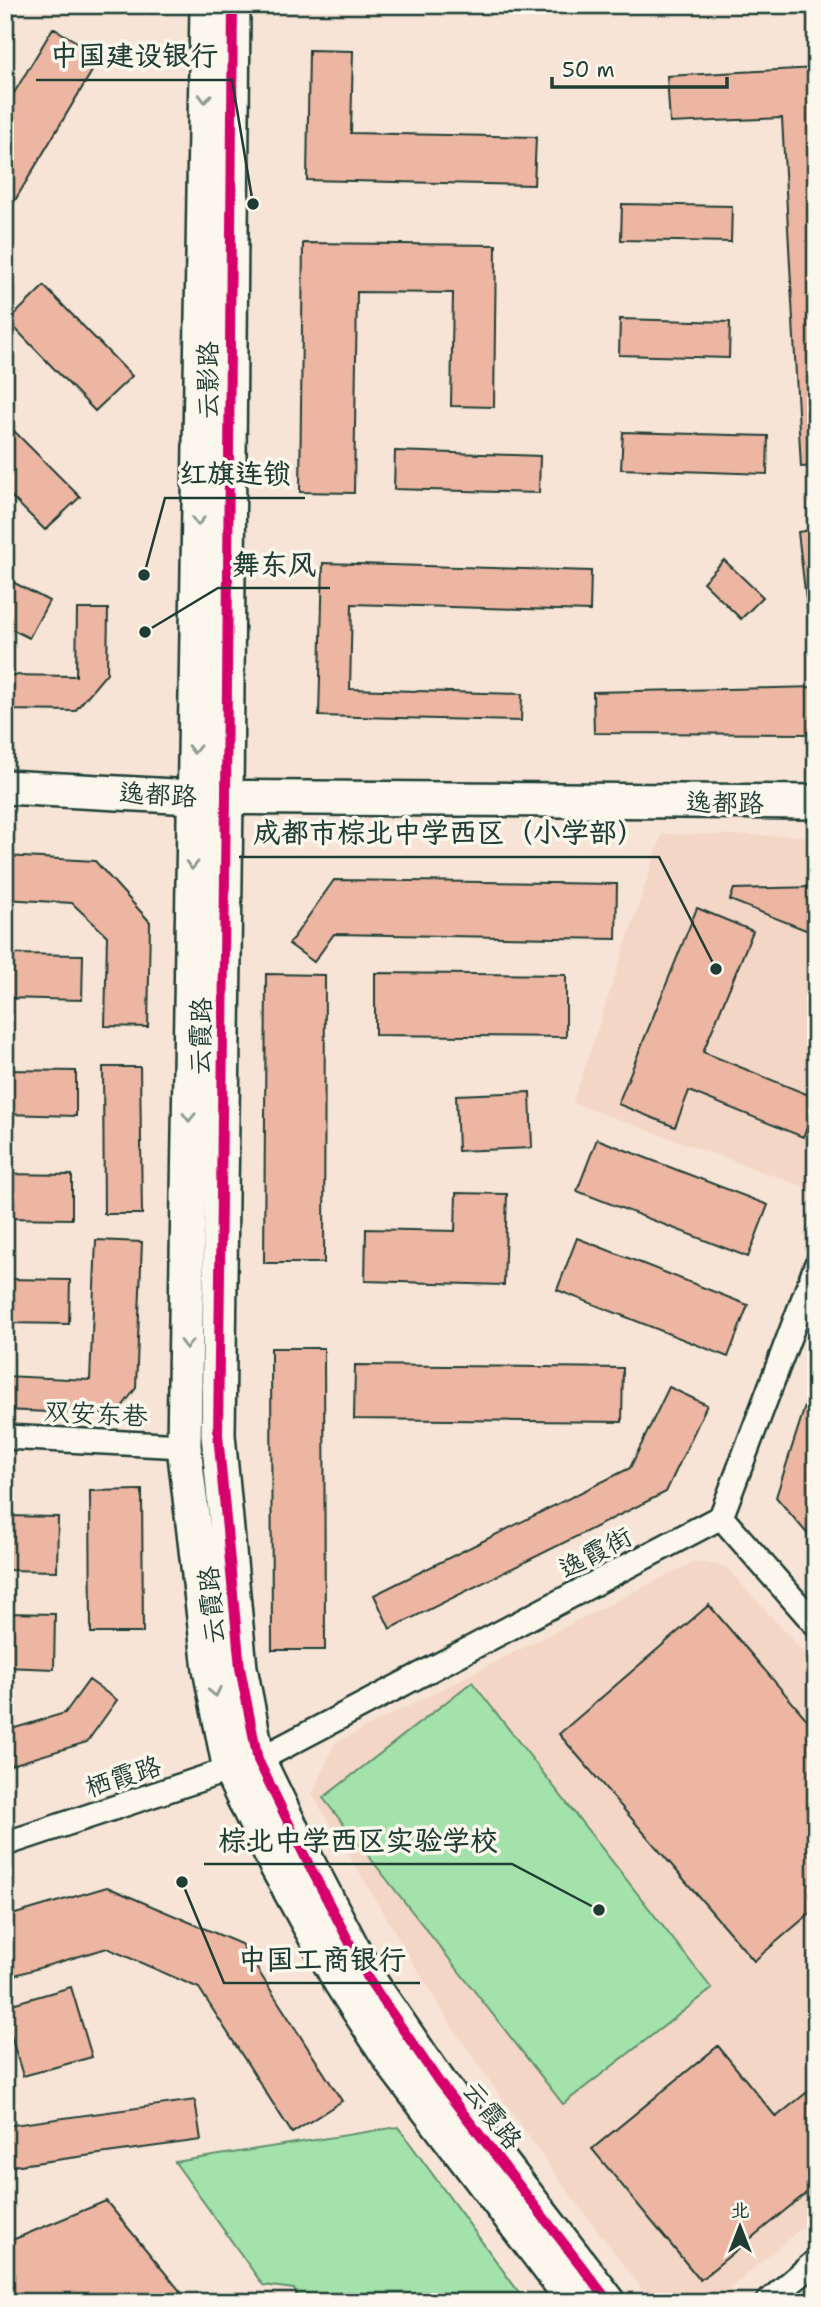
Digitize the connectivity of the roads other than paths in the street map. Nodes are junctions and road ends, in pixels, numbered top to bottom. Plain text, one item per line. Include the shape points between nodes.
1 (207, 5) edge
2 (233, 5) edge
3 (5, 787) edge
4 (193, 797) junction
5 (226, 797) junction
6 (816, 803) edge
7 (816, 1266) edge
8 (5, 1437) edge
9 (184, 1446) junction
10 (721, 1517) junction
11 (816, 1625) edge
12 (244, 1765) junction
13 (5, 1844) edge
14 (816, 2261) edge
15 (575, 2302) edge
16 (609, 2302) edge
17 (768, 2302) edge

1 -> 4 street
2 - 5 street, 云影路
3 - 4 street, 逸都路
4 - 5 street, 逸都路
4 -> 9 street
5 - 6 street, 逸都路
5 - 12 street, 云霞路 via 218,1436 240,1668
7 - 10 street
8 - 9 street, 双安东巷
9 -> 12 street via 210,1669
10 - 11 street
10 - 12 street, 逸霞街
12 - 13 street, 栖霞路
12 - 15 street via 276,1865 355,2005 397,2069
12 - 16 street, 云霞路 via 309,1864 369,1980 439,2082
14 - 17 street

